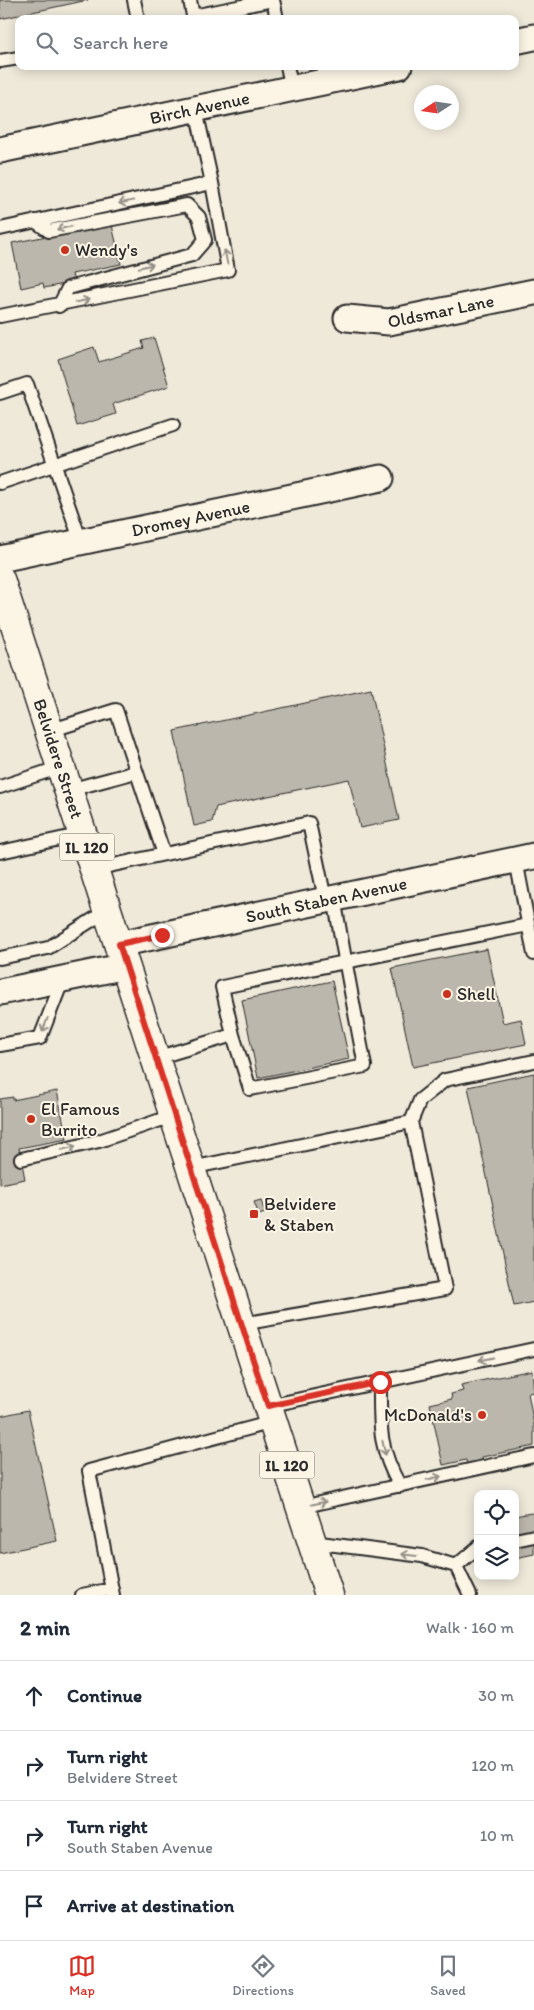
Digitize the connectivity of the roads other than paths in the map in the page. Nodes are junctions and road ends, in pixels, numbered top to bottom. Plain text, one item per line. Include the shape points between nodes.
1 (134, 0) edge
2 (190, 0) edge
3 (273, 0) edge
4 (137, 15) edge
5 (193, 15) edge
6 (198, 15) edge
7 (276, 15) edge
8 (534, 37) edge
9 (519, 40) edge
10 (15, 59) edge
11 (0, 61) edge
12 (363, 70) edge
13 (290, 78) edge
14 (196, 110) junction
15 (0, 150) edge
16 (212, 183) junction
17 (35, 221) junction
18 (0, 229) edge
19 (534, 292) edge
20 (59, 306) junction
21 (0, 316) edge
22 (347, 318) dead end
23 (0, 393) edge
24 (172, 425) dead end
25 (54, 465) junction
26 (381, 478) dead end
27 (0, 483) edge
28 (81, 542) junction
29 (0, 559) edge
30 (0, 579) edge
31 (49, 731) junction
32 (136, 772) junction
33 (65, 778) junction
34 (0, 787) edge
35 (83, 834) junction
36 (0, 852) edge
37 (164, 854) junction
38 (525, 858) edge
39 (95, 869) junction
40 (330, 898) junction
41 (108, 910) junction
42 (528, 925) junction
43 (534, 954) edge
44 (123, 955) junction
45 (0, 958) edge
46 (346, 962) junction
47 (63, 979) junction
48 (0, 992) edge
49 (233, 1035) junction
50 (0, 1045) edge
51 (156, 1058) junction
52 (534, 1061) edge
53 (175, 1115) junction
54 (411, 1122) junction
55 (21, 1159) dead end
56 (191, 1168) junction
57 (242, 1324) junction
58 (534, 1349) edge
59 (380, 1382) junction
60 (270, 1414) junction
61 (534, 1456) edge
62 (400, 1486) junction
63 (301, 1507) junction
64 (534, 1536) edge
65 (519, 1539) edge
66 (312, 1542) junction
67 (474, 1551) edge
68 (456, 1566) junction
69 (112, 1592) edge
70 (82, 1595) edge
71 (329, 1595) edge
72 (470, 1595) edge

1 - 4 lane
2 - 5 lane
3 - 6 lane
3 - 7 lane
8 - 9 street
10 - 11 lane
12 - 13 street, Birch Avenue
13 - 14 street, Birch Avenue
14 - 15 street, Birch Avenue
14 - 16 lane
16 -> 17 lane
20 -> 16 lane via 228,270
17 - 18 lane
20 -> 17 lane via 68,288 192,255 205,240 199,217 187,205 49,231
19 - 22 street, Oldsmar Lane via 389,322
20 - 21 lane
23 - 25 lane via 27,384
24 - 25 lane
25 - 27 lane
25 - 28 lane
26 - 28 street, Dromey Avenue
28 - 29 street, Dromey Avenue
30 - 31 main road, Belvidere Street / IL 120
31 - 32 lane via 116,710
31 - 33 main road, Belvidere Street / IL 120
32 - 33 lane
32 - 37 lane
33 - 34 lane
33 - 35 main road, Belvidere Street / IL 120
35 - 36 lane
35 - 39 main road, Belvidere Street / IL 120
37 - 39 lane
37 - 40 lane via 310,823
38 - 40 street, South Staben Avenue
38 - 42 lane
39 - 41 main road, Belvidere Street / IL 120
40 - 44 street, South Staben Avenue
40 - 46 lane
41 - 44 main road, Belvidere Street / IL 120
41 - 45 lane via 48,948
42 - 43 lane
42 - 46 lane
44 - 47 street, South Staben Avenue
44 - 51 main road, Belvidere Street / IL 120
46 - 49 lane via 222,987
46 - 49 lane via 365,1066 250,1089
47 - 48 street, South Staben Avenue
47 -> 50 lane via 40,1038
49 - 51 lane
51 - 53 main road, Belvidere Street / IL 120
52 - 54 lane via 445,1080 420,1100
55 -> 53 lane via 99,1142
53 - 56 main road, Belvidere Street / IL 120
54 - 56 lane
54 - 57 lane via 444,1289
56 - 57 main road, Belvidere Street / IL 120
57 - 60 main road, Belvidere Street / IL 120
58 -> 59 lane
59 - 60 lane
59 -> 62 lane via 380,1432 387,1463
60 - 63 main road, Belvidere Street / IL 120
60 - 69 lane via 89,1471
62 -> 61 lane
63 -> 62 lane
63 - 66 main road, Belvidere Street / IL 120
64 - 65 lane
68 -> 66 lane via 422,1556
66 - 71 main road, Belvidere Street / IL 120
67 - 68 lane
68 - 72 lane
69 - 70 lane

